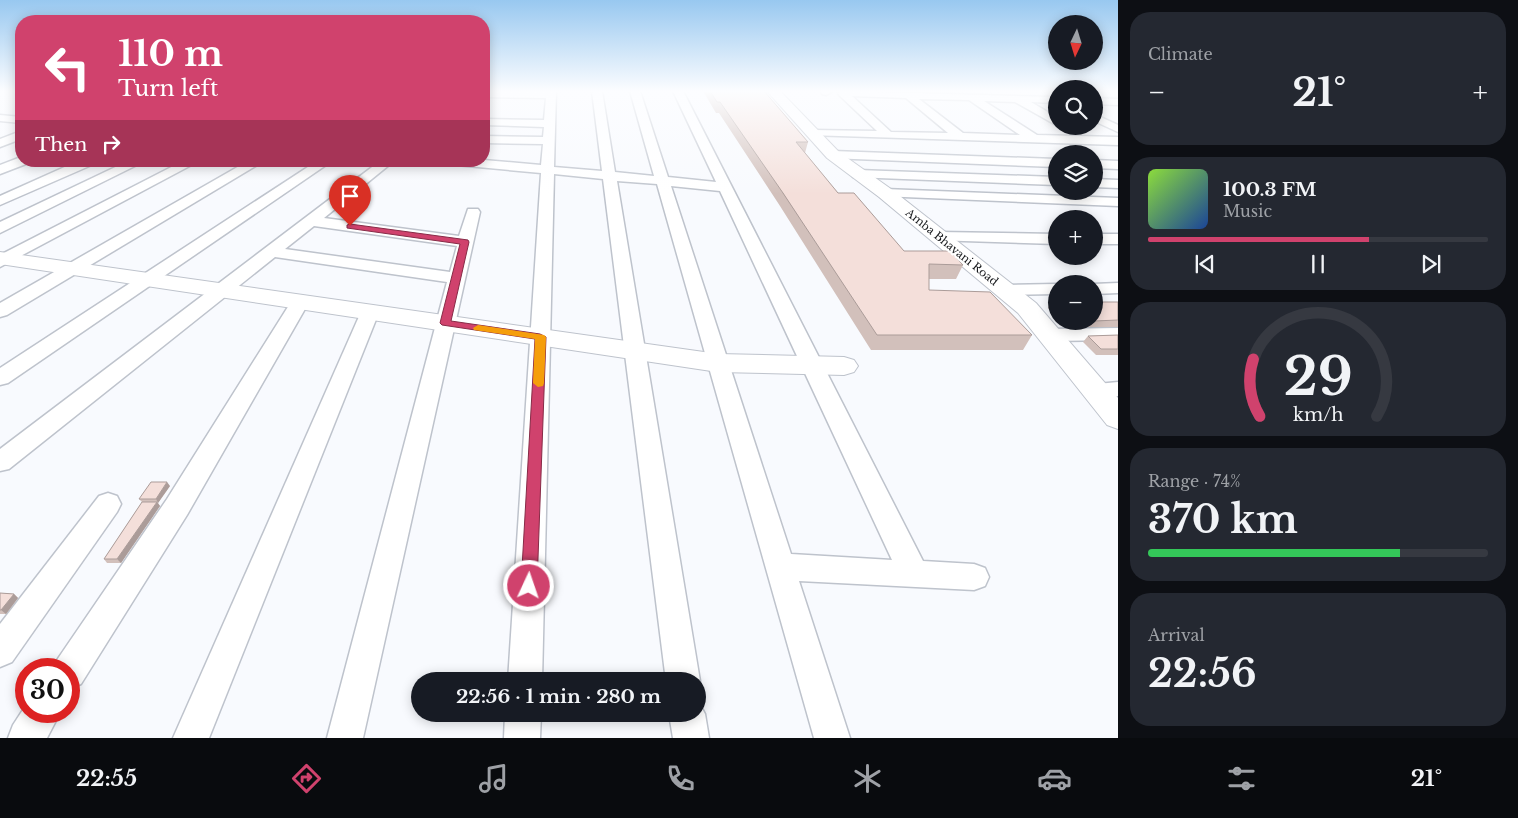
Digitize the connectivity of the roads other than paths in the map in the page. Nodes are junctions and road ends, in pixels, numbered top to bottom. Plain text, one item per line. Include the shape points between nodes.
1 (515, 125) edge
2 (548, 125) edge
3 (601, 125) edge
4 (645, 125) edge
5 (695, 125) edge
6 (805, 125) edge
7 (878, 125) edge
8 (947, 125) edge
9 (1014, 125) edge
10 (812, 133) junction
11 (888, 135) junction
12 (1079, 135) edge
13 (490, 136) edge
14 (15, 137) edge
15 (960, 137) junction
16 (1034, 138) junction
17 (1087, 140) junction
18 (1118, 141) edge
19 (0, 143) edge
20 (832, 155) junction
21 (1048, 163) edge
22 (15, 164) edge
23 (490, 164) edge
24 (1103, 164) edge
25 (1118, 165) edge
26 (76, 167) edge
27 (127, 167) edge
28 (181, 167) edge
29 (248, 167) edge
30 (317, 167) edge
31 (380, 167) edge
32 (0, 170) edge
33 (548, 170) junction
34 (858, 174) junction
35 (609, 176) junction
36 (662, 181) junction
37 (1048, 181) edge
38 (1103, 183) edge
39 (1118, 184) edge
40 (725, 187) junction
41 (884, 193) junction
42 (0, 201) edge
43 (1118, 202) edge
44 (472, 212) dead end
45 (311, 221) junction
46 (0, 228) edge
47 (939, 237) junction
48 (1048, 238) edge
49 (1103, 239) edge
50 (1118, 239) edge
51 (465, 242) junction
52 (272, 252) junction
53 (2, 260) edge
54 (73, 269) junction
55 (456, 278) junction
56 (147, 280) junction
57 (1103, 288) edge
58 (1118, 288) edge
59 (1048, 289) edge
60 (222, 290) junction
61 (1006, 290) junction
62 (300, 302) junction
63 (0, 311) edge
64 (370, 312) junction
65 (446, 323) junction
66 (1118, 334) edge
67 (1050, 335) junction
68 (540, 337) junction
69 (636, 351) junction
70 (718, 363) junction
71 (812, 365) junction
72 (844, 366) dead end
73 (0, 378) edge
74 (1118, 389) edge
75 (1095, 390) junction
76 (1118, 418) edge
77 (0, 462) edge
78 (108, 504) dead end
79 (780, 567) junction
80 (914, 574) junction
81 (974, 578) dead end
82 (0, 651) edge
83 (78, 658) edge
84 (525, 672) edge
85 (681, 672) edge
86 (523, 722) edge
87 (688, 722) edge
88 (35, 723) edge
89 (26, 738) edge
90 (191, 738) edge
91 (345, 738) edge
92 (522, 738) edge
93 (690, 738) edge
94 (832, 738) edge

1 - 13 street
2 - 33 street
3 - 35 street
4 - 36 street
5 - 40 street
6 - 10 street, Amba Bhavani Road
7 - 11 street
8 - 15 street
9 - 16 street
10 - 11 street
10 - 20 street, Amba Bhavani Road
11 - 15 street
12 - 17 street
14 - 19 street
15 - 16 street
16 - 17 street
17 - 18 street
20 - 21 street
20 - 34 street, Amba Bhavani Road
22 - 32 street
23 - 33 street
24 - 25 street
26 - 42 street
27 - 46 street
28 - 53 street
29 - 54 street
30 - 56 street
31 - 45 street
33 - 35 street
33 - 68 street
34 - 37 street
34 - 41 street, Amba Bhavani Road
35 - 36 street
35 - 69 street
36 - 40 street
36 - 70 street
38 - 39 street
40 - 71 street
41 - 43 street
41 - 47 street, Amba Bhavani Road
44 - 51 street
45 - 51 street
45 - 52 street
47 - 48 street
47 - 61 street, Amba Bhavani Road
49 - 50 street
51 - 55 street
52 - 55 street
52 - 60 street
53 - 54 street
54 - 56 street
54 - 63 street
55 - 65 street
56 - 60 street
56 - 73 street
57 - 58 street
59 - 61 street
60 - 62 street
60 - 77 street
61 - 67 street, Amba Bhavani Road via 1028,308
62 - 64 street
62 - 83 street via 177,507
64 - 65 street
64 - 90 street
65 - 68 street
65 - 91 street
66 - 67 street
67 - 75 street, Amba Bhavani Road
68 - 69 street
68 - 84 street
69 - 70 street
69 - 85 street
70 - 71 street
70 - 79 street
71 - 72 street
71 - 80 street
74 - 75 street
75 - 76 street, Amba Bhavani Road
78 - 82 street
79 - 80 street
79 - 94 street
80 - 81 street
86 - 92 street
87 - 93 street
88 - 89 street

